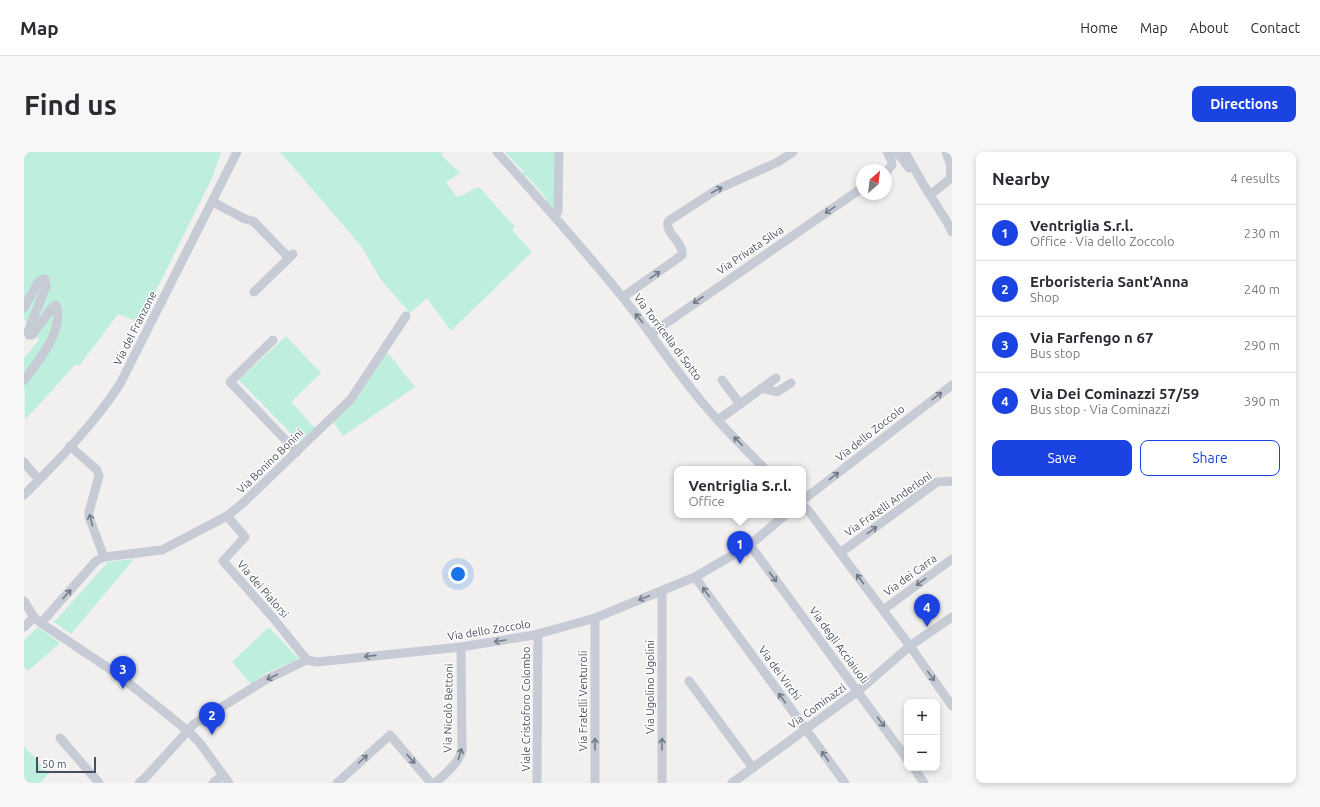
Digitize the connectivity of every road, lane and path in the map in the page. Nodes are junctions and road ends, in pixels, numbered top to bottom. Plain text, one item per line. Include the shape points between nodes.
1 (237, 152) edge
2 (497, 152) edge
3 (559, 152) edge
4 (793, 152) edge
5 (887, 152) edge
6 (897, 152) edge
7 (905, 152) edge
8 (946, 152) edge
9 (892, 164) edge
10 (923, 184) junction
11 (856, 192) edge
12 (930, 195) junction
13 (213, 202) junction
14 (555, 217) junction
15 (952, 232) edge
16 (254, 292) dead end
17 (623, 297) junction
18 (24, 308) edge
19 (406, 316) dead end
20 (652, 333) junction
21 (273, 340) dead end
22 (776, 378) dead end
23 (24, 380) edge
24 (722, 380) dead end
25 (791, 383) dead end
26 (952, 385) edge
27 (762, 388) junction
28 (740, 404) junction
29 (718, 420) junction
30 (70, 446) junction
31 (297, 452) junction
32 (24, 462) edge
33 (762, 466) edge
34 (39, 480) junction
35 (952, 481) edge
36 (24, 495) edge
37 (806, 498) edge
38 (806, 508) edge
39 (227, 516) junction
40 (782, 518) edge
41 (750, 545) junction
42 (840, 553) junction
43 (104, 557) junction
44 (952, 559) edge
45 (695, 577) junction
46 (662, 591) junction
47 (24, 601) edge
48 (883, 610) junction
49 (952, 617) edge
50 (595, 618) junction
51 (37, 620) junction
52 (24, 627) edge
53 (538, 634) junction
54 (910, 646) junction
55 (461, 647) junction
56 (307, 660) junction
57 (689, 681) dead end
58 (858, 691) junction
59 (952, 706) edge
60 (805, 729) junction
61 (188, 731) junction
62 (60, 738) dead end
63 (904, 755) edge
64 (753, 768) junction
65 (916, 771) edge
66 (223, 775) junction
67 (738, 781) edge
68 (99, 783) edge
69 (139, 783) edge
70 (213, 783) edge
71 (229, 783) edge
72 (337, 783) edge
73 (432, 783) edge
74 (435, 783) edge
75 (537, 783) edge
76 (595, 783) edge
77 (662, 783) edge
78 (844, 783) edge
79 (924, 783) edge

1 - 13 street, Via del Franzone
2 - 14 street, Via Torricella di Sotto
3 - 14 street via 558,211
17 -> 4 street via 682,255 682,248 668,227 670,220 715,191 778,162
5 - 9 street
6 - 10 street
7 - 10 street
8 - 12 street via 951,166 950,179
10 - 12 street
11 -> 20 street, Via Privata Silva
12 - 15 street
13 - 16 street via 253,221 291,256
13 - 30 street, Via del Franzone via 120,384 108,403
14 - 17 street, Via Torricella di Sotto
20 -> 17 street, Via Torricella di Sotto
18 - 23 street via 39,281 44,279 46,286 29,335 32,335 51,308 56,305 59,313 54,333 44,354
19 - 31 street, Via Bonino Bonini via 351,399
20 - 29 street, Via Torricella di Sotto via 693,391
21 - 31 street via 230,382
22 - 27 street
24 - 28 street
25 - 27 street via 777,392
37 -> 26 street, Via dello Zoccolo
27 - 28 street
28 - 29 street
33 -> 29 street, Via Torricella di Sotto
30 - 34 street, Via del Franzone
43 -> 30 street via 89,517 98,476 96,470
31 - 39 street, Via Bonino Bonini
32 - 34 street
34 - 36 street, Via del Franzone
42 -> 35 street, Via Fratelli Anderloni via 937,482
38 - 42 street
39 - 43 street, Via Bonino Bonini via 162,550
39 - 56 street, Via dei Pialorsi via 245,537 223,561
40 - 41 street, Via dello Zoccolo
41 - 45 street, Via dello Zoccolo
41 -> 58 street, Via degli Acciaiuoli
48 -> 42 street
51 -> 43 street, Via Bonino Bonini via 96,560
44 -> 48 street, Via dei Carra
45 - 46 street, Via dello Zoccolo
60 -> 45 street, Via dei Virchi
46 -> 50 street, Via dello Zoccolo
77 -> 46 street, Via Ugolino Ugolini
47 - 51 street
48 - 54 street
49 - 54 street, Via Cominazzi
50 - 53 street, Via dello Zoccolo
76 -> 50 street, Via Fratelli Venturoli
51 - 52 street, Via Bonino Bonini
51 - 61 street via 116,673
53 -> 55 street, Via dello Zoccolo
53 - 75 street, Viale Cristoforo Colombo
54 - 58 street, Via Cominazzi
54 -> 59 street
55 -> 56 street, Via dello Zoccolo via 317,662
74 -> 55 street, Via Nicolò Bettoni via 455,765 462,751
56 -> 61 street, Via dello Zoccolo via 267,679 194,724
57 - 64 street
58 - 60 street, Via Cominazzi
58 -> 63 street, Via degli Acciaiuoli
60 - 64 street, Via Cominazzi
78 -> 60 street, Via dei Virchi
61 - 66 street
61 - 69 street, Via dello Zoccolo
62 - 68 street
64 - 67 street, Via Cominazzi
65 - 79 street
66 - 70 street
66 - 71 street
72 -> 73 street via 390,735

